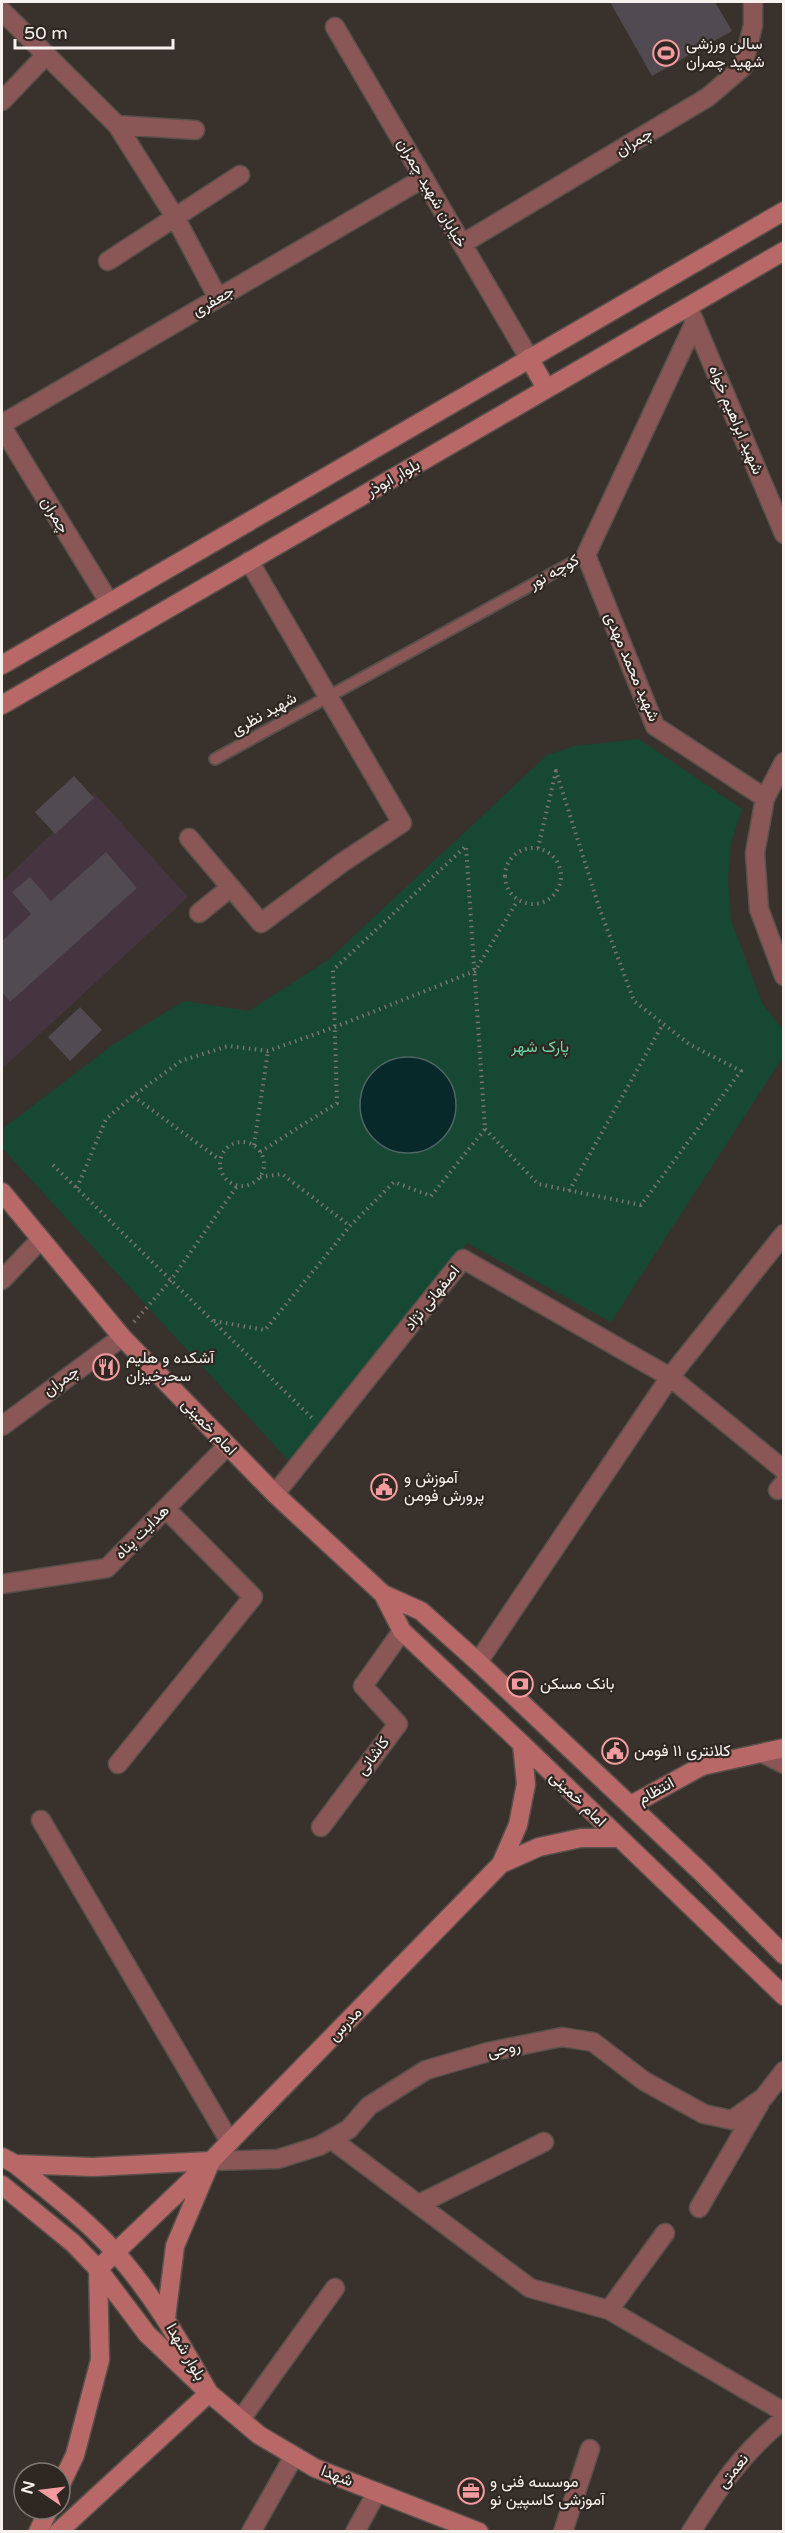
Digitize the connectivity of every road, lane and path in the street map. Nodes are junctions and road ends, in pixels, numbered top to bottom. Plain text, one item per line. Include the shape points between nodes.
1 (753, 2) edge
2 (5, 8) edge
3 (335, 27) dead end
4 (46, 55) junction
5 (2, 101) edge
6 (117, 125) junction
7 (195, 130) dead end
8 (240, 175) dead end
9 (424, 178) junction
10 (783, 211) edge
11 (175, 217) junction
12 (462, 244) junction
13 (783, 251) edge
14 (108, 261) dead end
15 (218, 298) junction
16 (692, 314) junction
17 (529, 358) junction
18 (546, 388) junction
19 (2, 426) edge
20 (776, 495) edge
21 (783, 534) edge
22 (586, 555) junction
23 (249, 561) junction
24 (109, 602) junction
25 (2, 665) edge
26 (328, 696) junction
27 (2, 705) edge
28 (215, 759) dead end
29 (783, 762) edge
30 (765, 798) junction
31 (189, 838) dead end
32 (538, 848) junction
33 (230, 888) junction
34 (518, 900) junction
35 (199, 913) dead end
36 (475, 971) junction
37 (783, 976) edge
38 (663, 1024) junction
39 (335, 1027) junction
40 (268, 1051) junction
41 (133, 1096) junction
42 (485, 1129) junction
43 (254, 1145) junction
44 (260, 1152) junction
45 (220, 1160) junction
46 (53, 1165) dead end
47 (260, 1176) junction
48 (237, 1186) junction
49 (77, 1188) junction
50 (569, 1191) junction
51 (2, 1192) edge
52 (350, 1226) junction
53 (783, 1234) edge
54 (39, 1240) junction
55 (2, 1280) edge
56 (171, 1280) junction
57 (214, 1321) junction
58 (122, 1337) junction
59 (670, 1377) junction
60 (2, 1426) edge
61 (325, 1430) junction
62 (227, 1446) junction
63 (783, 1470) edge
64 (274, 1494) junction
65 (166, 1509) junction
66 (2, 1584) edge
67 (383, 1594) junction
68 (402, 1631) junction
69 (478, 1662) junction
70 (522, 1744) junction
71 (783, 1748) edge
72 (762, 1753) junction
73 (118, 1764) dead end
74 (783, 1764) edge
75 (631, 1805) junction
76 (41, 1820) dead end
77 (321, 1827) dead end
78 (620, 1838) junction
79 (501, 1864) junction
80 (783, 1955) edge
81 (783, 1996) edge
82 (783, 2071) edge
83 (764, 2097) junction
84 (332, 2139) junction
85 (230, 2142) junction
86 (544, 2142) dead end
87 (8, 2160) edge
88 (211, 2161) junction
89 (2, 2185) edge
90 (419, 2205) junction
91 (699, 2208) dead end
92 (665, 2233) dead end
93 (116, 2253) junction
94 (98, 2269) junction
95 (335, 2288) dead end
96 (609, 2310) junction
97 (166, 2318) junction
98 (209, 2393) junction
99 (783, 2412) edge
100 (241, 2419) junction
101 (783, 2419) edge
102 (590, 2449) dead end
103 (294, 2456) junction
104 (72, 2461) edge
105 (377, 2492) junction
106 (58, 2532) edge
107 (250, 2532) edge
108 (354, 2532) edge
109 (479, 2532) edge
110 (563, 2532) edge
111 (691, 2532) edge

1 - 12 street, چمران via 753,25 743,67 708,97
2 - 4 street
3 - 9 street, خیابان شهید چمران
4 - 5 street
4 - 6 street
6 - 7 street
6 - 11 street
8 - 11 street
9 - 12 street, خیابان شهید چمران
9 - 15 street, جعفری
10 - 17 street
11 - 14 street
11 - 15 street
12 - 17 street, خیابان شهید چمران
13 - 16 street, بلوار ابوذر
15 - 19 street, جعفری
16 - 18 street, بلوار ابوذر
16 - 20 street, شهید ابراهیم خواه
16 - 22 street, کوچه نور
17 - 18 street
17 - 24 street
18 - 23 street, بلوار ابوذر
19 - 24 street, چمران
20 - 21 street, شهید ابراهیم خواه
22 - 26 lane, کوچه نور
22 - 30 street, شهید محمد مهدی via 655,726
23 - 26 street
23 - 27 street, بلوار ابوذر
24 - 25 street
26 - 28 lane, شهید نظری
26 - 33 street via 402,823 261,924
29 - 30 street
30 - 37 street via 755,853 759,909
31 - 33 street
32 - 34 path via 527,848 509,861 506,882
32 - 34 path via 557,861 561,881 549,899 540,903
32 - 38 path via 556,771 634,1001
33 - 35 street
34 - 36 path
36 - 39 path
36 - 39 path via 466,846 333,970
36 - 42 path
38 - 50 path
38 - 50 path via 689,1044 741,1071 640,1205
39 - 40 path
39 - 44 path via 337,1103
40 - 41 path via 228,1046 180,1061
40 - 43 path
41 - 45 path
41 - 49 path via 106,1119
42 - 50 path via 538,1184
42 - 52 path via 431,1196 393,1182
43 - 44 path
43 - 45 path via 246,1142 229,1146
44 - 47 path
45 - 48 path via 224,1176
46 - 49 path
47 - 48 path via 254,1182
47 - 52 path via 282,1174
48 - 56 path
49 - 56 path
51 - 54 street, امام خمینی
52 - 57 path via 265,1329
53 - 59 street
54 - 55 street
54 - 58 street, امام خمینی
56 - 57 path
56 - 58 path
57 - 61 path
58 - 60 street, چمران
58 - 62 street, امام خمینی
59 - 61 street, اصفهانی نژاد via 464,1259
59 - 63 street
59 - 69 street
61 - 64 street, اصفهانی نژاد
62 - 64 street, امام خمینی
62 - 65 street, هدایت پناه
64 - 67 street, امام خمینی
65 - 66 street, هدایت پناه via 107,1568
65 - 73 street via 253,1597
67 - 68 street, امام خمینی
67 - 69 street, امام خمینی via 421,1611
68 - 70 street, امام خمینی
68 - 77 street, کاشانی via 363,1686 398,1724
69 - 75 street, امام خمینی
70 - 78 street, امام خمینی
70 - 79 street, مدرس via 526,1784 518,1825
71 - 72 street, انتظام
72 - 74 street
72 - 75 street, انتظام via 702,1766
75 - 80 street, امام خمینی
76 - 85 street
78 - 79 street via 581,1838 539,1847
78 - 81 street, امام خمینی
79 - 85 street, مدرس
82 - 83 street, روحی
83 - 84 street, روحی via 732,2120 704,2114 644,2081 593,2042 562,2037 426,2070 369,2106 349,2129
83 - 91 street
84 - 88 street, روحی via 278,2159
84 - 90 street
85 - 88 street, مدرس
86 - 90 street
87 - 88 street via 93,2167
87 - 93 street, بلوار شهدا via 89,2225
88 - 93 street, مدرس
88 - 97 street via 175,2246
89 - 94 street, بلوار شهدا via 73,2243
90 - 96 street via 530,2288
92 - 96 street
93 - 94 street, مدرس
93 - 97 street, بلوار شهدا
94 - 98 street, بلوار شهدا via 147,2334
94 - 104 street via 100,2360
95 - 100 street
96 - 99 street
97 - 98 street, بلوار شهدا
98 - 100 street, شهدا
98 - 106 street
100 - 103 street, شهدا
101 - 111 street, نعمتی via 727,2475
102 - 110 street
103 - 105 street, شهدا
103 - 107 street
105 - 108 street
105 - 109 street, شهدا

